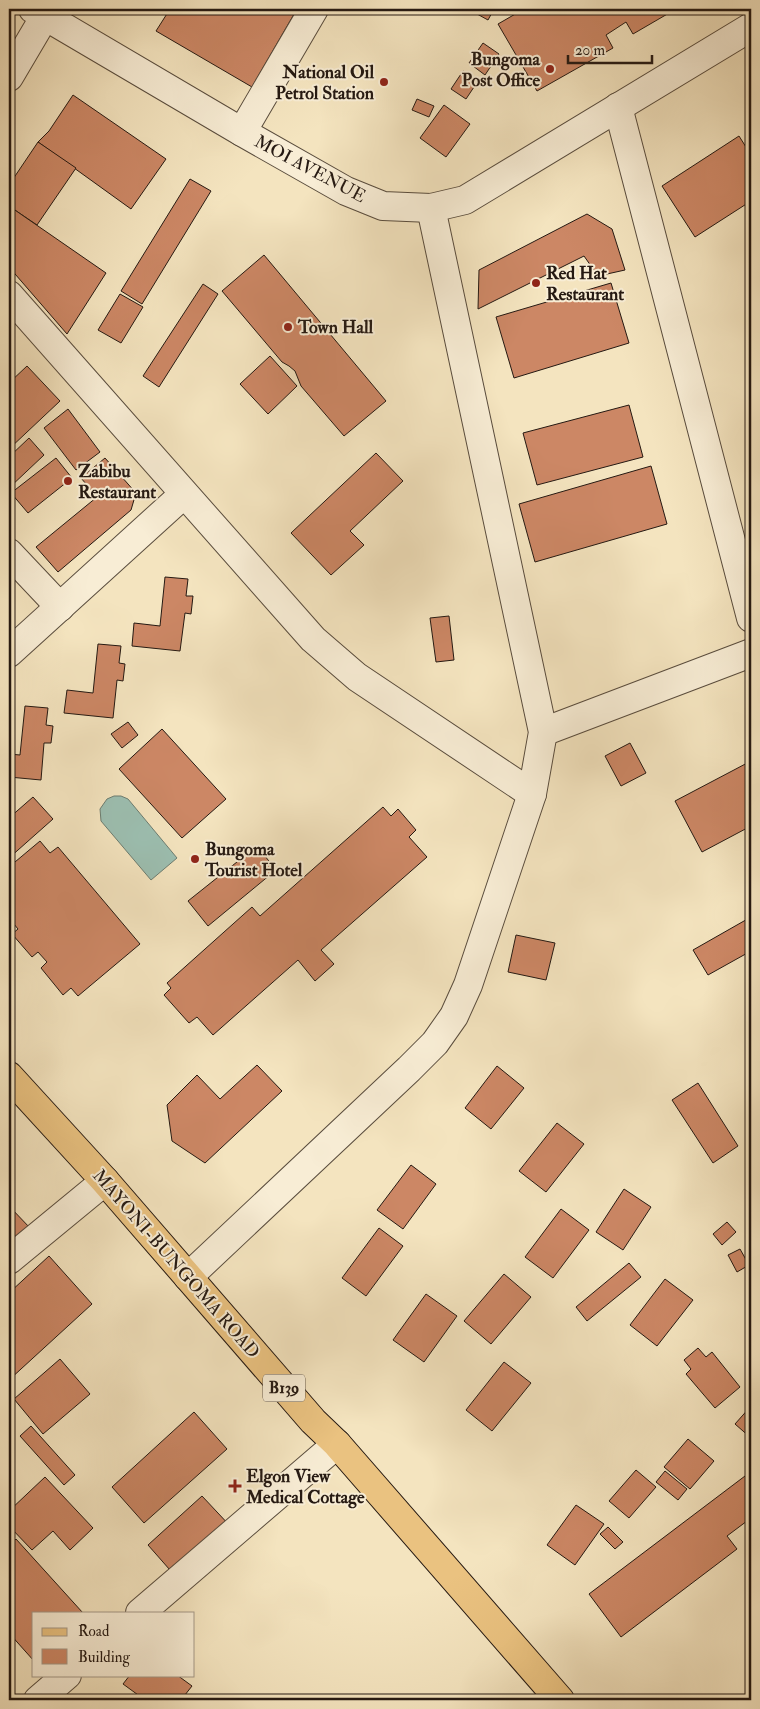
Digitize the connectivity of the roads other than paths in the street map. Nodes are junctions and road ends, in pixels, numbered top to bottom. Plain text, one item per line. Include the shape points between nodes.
1 (314, 9) edge
2 (39, 12) edge
3 (751, 26) edge
4 (9, 78) edge
5 (618, 107) junction
6 (242, 132) junction
7 (431, 208) junction
8 (9, 295) edge
9 (184, 494) junction
10 (9, 553) edge
11 (60, 607) junction
12 (751, 618) edge
13 (9, 653) edge
14 (751, 653) edge
15 (543, 732) junction
16 (532, 794) junction
17 (9, 1076) edge
18 (104, 1181) junction
19 (9, 1260) edge
20 (188, 1277) junction
21 (337, 1444) junction
22 (141, 1612) edge
23 (66, 1676) edge
24 (38, 1700) edge
25 (560, 1700) edge

1 - 6 street
2 - 4 street
2 - 6 street, MOI AVENUE
3 - 5 street, MOI AVENUE
5 - 7 street, MOI AVENUE via 466,200
5 - 12 street
6 - 7 street, MOI AVENUE via 346,191 383,206
7 - 15 street
8 - 9 street
9 - 11 street
9 - 16 street via 313,639 358,677
10 - 11 street
11 - 13 street
14 - 15 street
15 - 16 street
16 - 20 street via 468,985 454,1016 435,1043
17 - 18 main road, MAYONI-BUNGOMA ROAD / B139
18 - 19 street
18 - 20 main road, MAYONI-BUNGOMA ROAD / B139
20 - 21 main road, MAYONI-BUNGOMA ROAD / B139 via 313,1422
21 - 22 street
21 - 25 main road, MAYONI-BUNGOMA ROAD / B139
23 - 24 street

